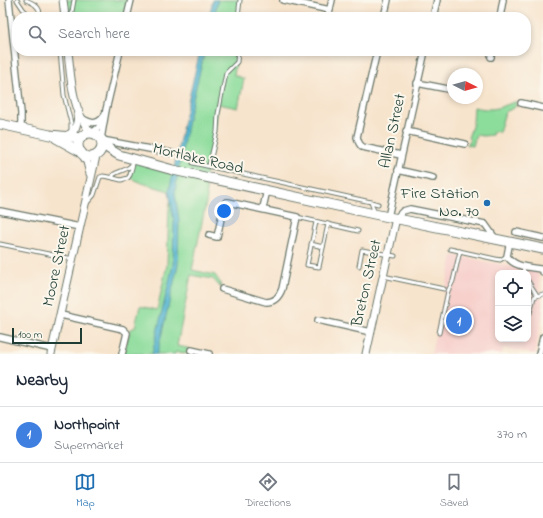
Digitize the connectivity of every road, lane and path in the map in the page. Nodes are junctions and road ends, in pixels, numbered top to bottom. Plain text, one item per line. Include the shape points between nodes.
1 (9, 0) edge
2 (17, 0) edge
3 (26, 0) edge
4 (63, 0) edge
5 (74, 0) edge
6 (131, 0) edge
7 (240, 0) edge
8 (283, 0) edge
9 (332, 0) edge
10 (388, 0) edge
11 (437, 0) edge
12 (503, 0) edge
13 (330, 10) joint
14 (25, 12) edge
15 (40, 12) edge
16 (64, 12) edge
17 (72, 12) edge
18 (128, 12) edge
19 (239, 12) edge
20 (385, 12) edge
21 (434, 12) edge
22 (501, 12) edge
23 (12, 28) edge
24 (15, 56) edge
25 (61, 56) edge
26 (69, 56) edge
27 (119, 56) edge
28 (238, 56) edge
29 (376, 56) edge
30 (424, 56) edge
31 (417, 83) junction
32 (447, 89) edge
33 (521, 103) dead end
34 (543, 108) edge
35 (105, 113) junction
36 (79, 114) junction
37 (0, 124) edge
38 (20, 128) junction
39 (406, 131) junction
40 (91, 133) junction
41 (50, 135) junction
42 (64, 136) junction
43 (82, 137) junction
44 (101, 140) junction
45 (466, 145) dead end
46 (82, 153) junction
47 (171, 153) dead end
48 (401, 155) junction
49 (96, 156) junction
50 (124, 157) junction
51 (133, 162) junction
52 (193, 163) dead end
53 (209, 166) junction
54 (398, 170) junction
55 (115, 173) junction
56 (103, 176) junction
57 (114, 178) junction
58 (433, 178) dead end
59 (269, 179) junction
60 (89, 184) junction
61 (267, 190) junction
62 (371, 202) junction
63 (378, 204) dead end
64 (85, 205) junction
65 (263, 208) junction
66 (0, 212) edge
67 (374, 214) junction
68 (297, 217) junction
69 (392, 218) junction
70 (316, 222) junction
71 (328, 224) junction
72 (80, 227) junction
73 (358, 231) dead end
74 (516, 232) dead end
75 (209, 235) dead end
76 (543, 238) edge
77 (510, 241) junction
78 (0, 244) edge
79 (311, 244) junction
80 (323, 247) junction
81 (450, 249) dead end
82 (543, 249) edge
83 (460, 251) junction
84 (391, 256) junction
85 (507, 256) junction
86 (73, 259) junction
87 (359, 266) dead end
88 (523, 266) junction
89 (524, 270) edge
90 (543, 272) edge
91 (383, 276) junction
92 (531, 287) edge
93 (222, 289) dead end
94 (444, 289) dead end
95 (543, 294) edge
96 (536, 295) junction
97 (531, 308) edge
98 (60, 315) junction
99 (318, 320) dead end
100 (371, 332) junction
101 (439, 333) dead end
102 (0, 337) edge
103 (543, 337) edge
104 (191, 350) dead end
105 (52, 351) edge
106 (122, 354) edge
107 (209, 354) edge
108 (366, 354) edge
109 (539, 354) edge

1 - 23 street
2 - 14 lane
3 - 15 lane via 38,7
4 - 16 street
5 - 17 lane
6 - 18 street
7 - 19 lane
8 - 13 street
9 - 13 street
10 - 20 street
11 - 21 street
12 - 22 street
24 - 38 street via 21,113
25 - 42 lane via 65,100 72,126 71,132
26 - 36 street via 73,94
27 - 35 street
28 - 53 lane via 237,62 226,73
29 - 48 street via 358,137 359,143 362,147
30 - 31 street, Allan Street
31 - 32 street
31 - 39 street, Allan Street
33 - 34 street
35 - 36 street via 96,123 86,121
35 - 40 street via 99,127
35 - 44 street
36 - 40 street
36 - 42 street via 75,130
36 - 43 street
37 - 38 main road
38 - 41 main road
39 - 45 street
39 - 48 street, Allan Street
40 - 43 main road
40 - 44 main road
41 - 42 main road
41 - 46 main road
42 - 43 main road
43 - 46 main road via 78,145
44 - 47 street
44 - 49 main road via 102,149
44 - 50 main road, Mortlake Road via 113,152
46 - 49 main road via 88,157
46 - 60 street, Moore Street via 90,170
48 - 54 street, Allan Street
49 - 50 main road, Mortlake Road
49 - 60 street, Moore Street
50 - 51 main road, Mortlake Road
51 - 55 lane via 129,168
51 - 57 lane via 128,178
51 - 61 main road, Mortlake Road
52 - 53 lane, Mortlake Road
53 - 59 lane, Mortlake Road
54 - 58 street
54 - 69 street, Allan Street
55 - 56 lane
55 - 57 lane
56 - 57 lane
56 - 64 lane via 99,179 93,197
59 - 61 lane
59 - 62 lane, Mortlake Road
60 - 64 street, Moore Street
61 - 65 street
61 - 67 main road, Mortlake Road
62 - 63 lane, Mortlake Road
62 - 67 lane
64 - 72 street, Moore Street
65 - 68 street
65 - 75 street via 226,202 219,237
66 - 72 street
67 - 69 main road, Mortlake Road
68 - 70 lane
68 - 93 street via 282,289 278,297 266,302
69 - 77 main road, Mortlake Road
69 - 84 street, Breton Street
70 - 71 lane
70 - 79 lane
71 - 73 lane
71 - 80 lane
72 - 86 street, Moore Street
74 - 76 street
77 - 82 main road, Mortlake Road
77 - 85 street
78 - 86 lane
79 - 80 lane
79 - 80 lane via 307,265 318,267
81 - 83 lane
83 - 85 lane via 500,260
83 - 101 lane
84 - 87 lane via 362,250
84 - 91 street, Breton Street
85 - 88 street via 510,261
86 - 98 street, Moore Street
88 - 89 lane
88 - 90 street via 540,269
91 - 94 lane
91 - 100 street, Breton Street
92 - 96 lane
95 - 96 lane
96 - 97 lane
98 - 105 street, Moore Street
98 - 106 street via 123,329 127,333
99 - 100 street
100 - 108 street, Breton Street
102 - 105 street
103 - 109 street
104 - 107 street

